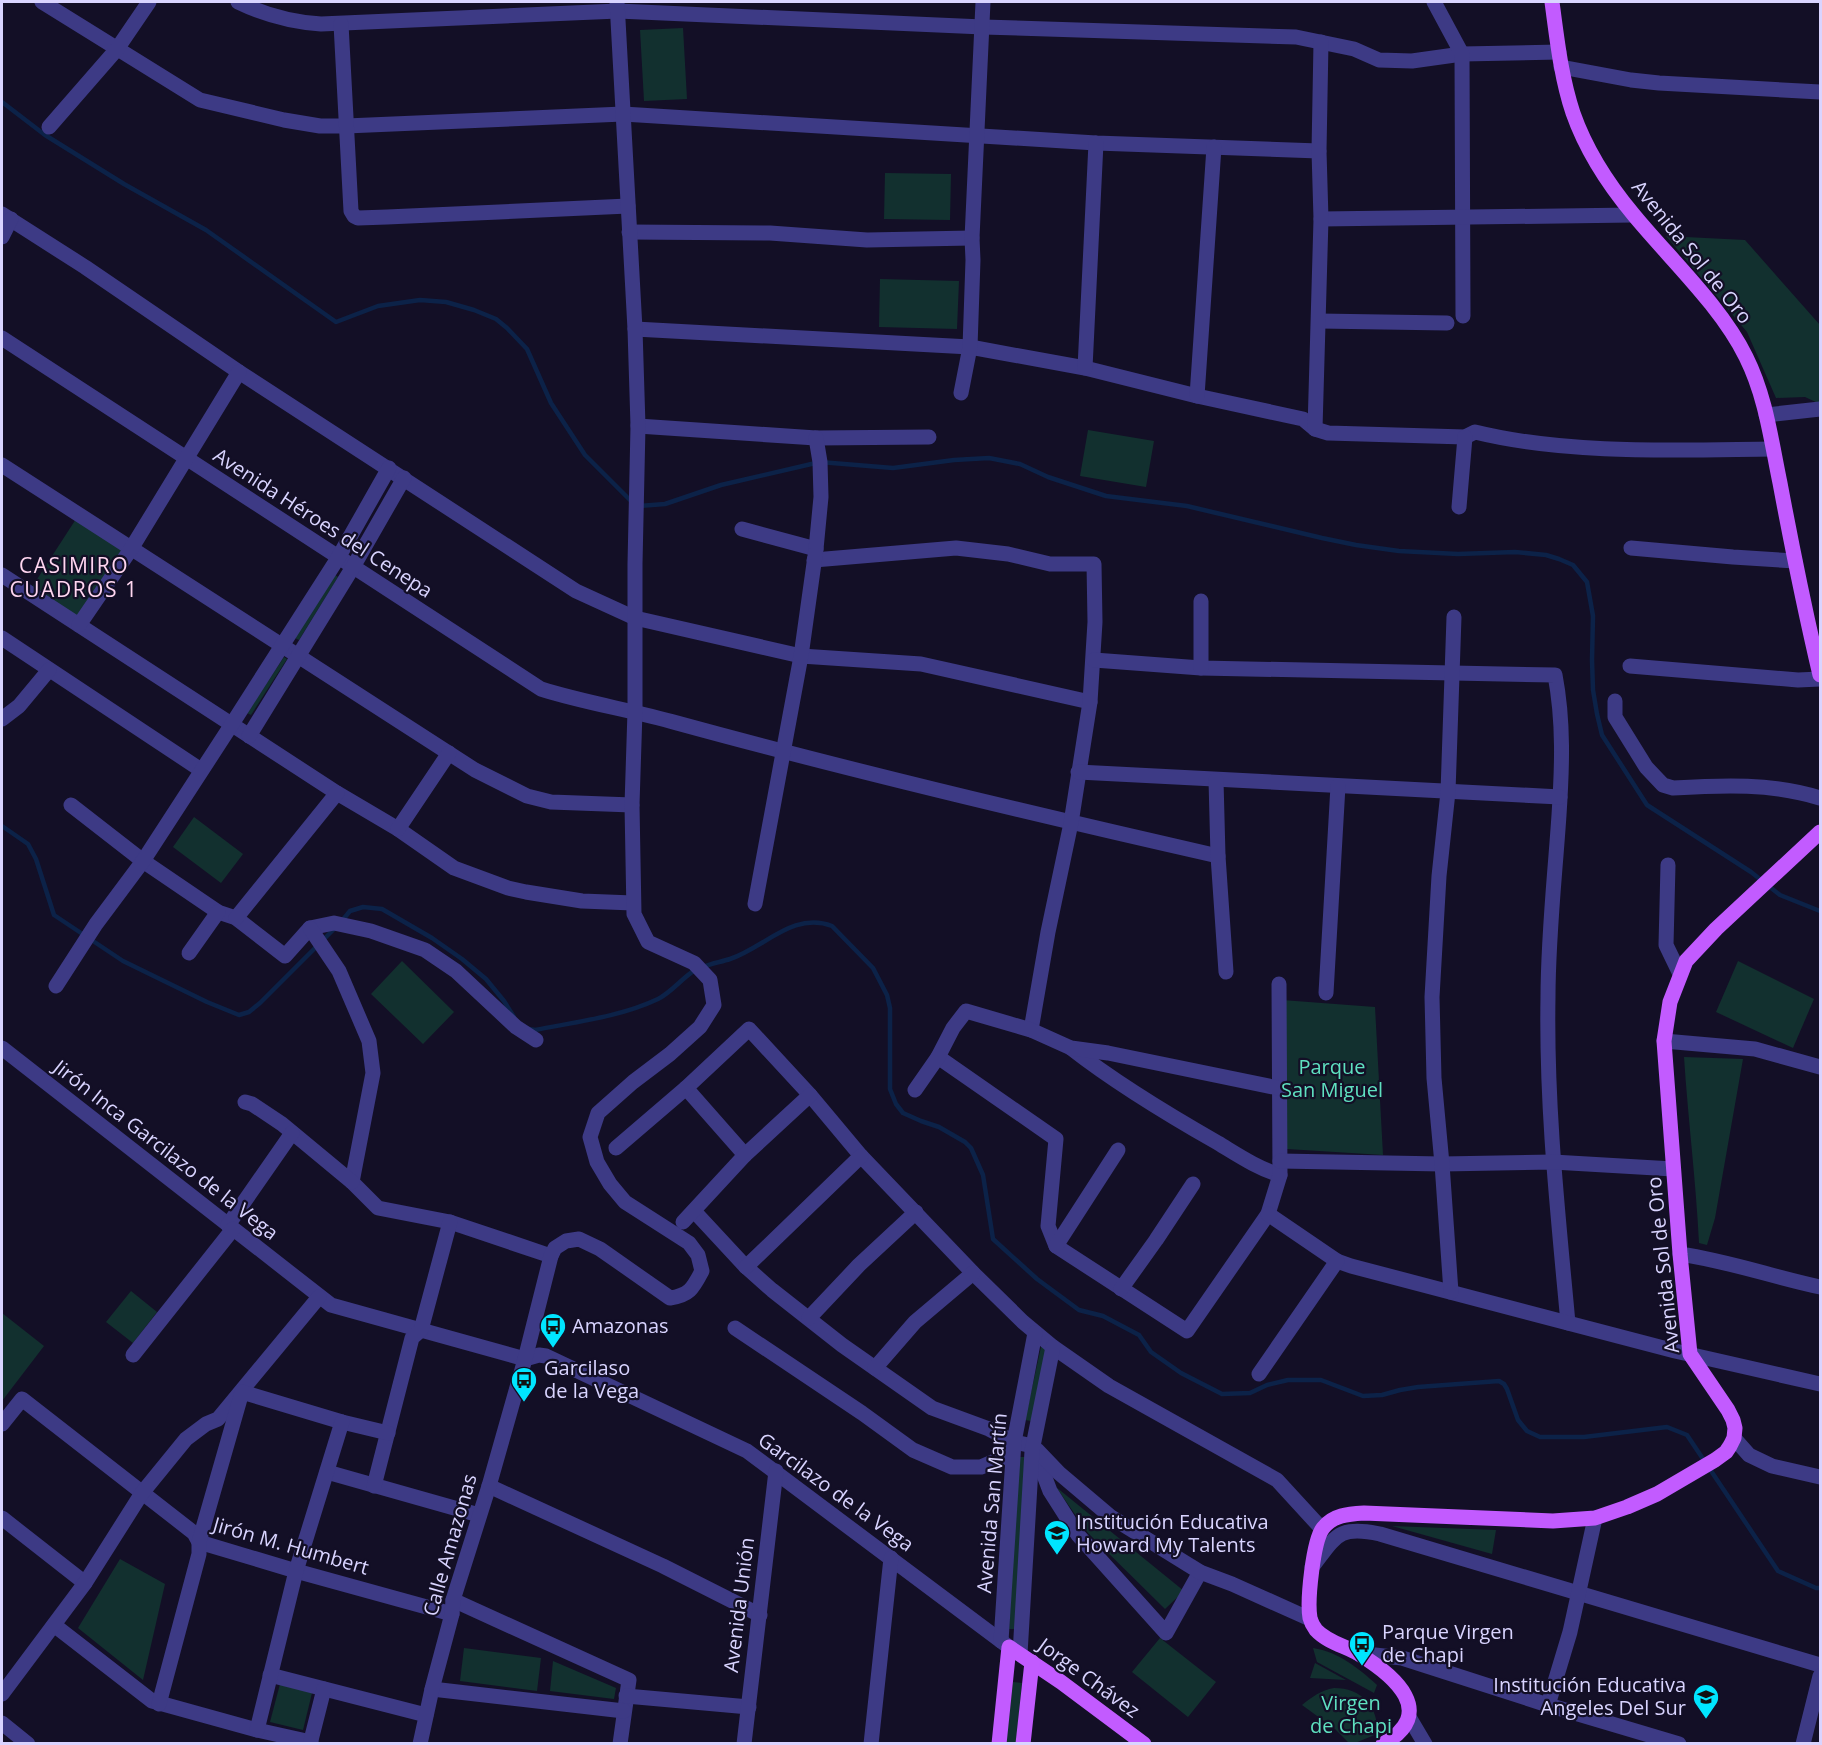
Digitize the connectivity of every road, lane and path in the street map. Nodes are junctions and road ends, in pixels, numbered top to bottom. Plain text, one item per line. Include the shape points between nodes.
1 (42, 2) edge
2 (148, 2) edge
3 (238, 2) edge
4 (983, 2) edge
5 (1434, 2) edge
6 (1551, 2) edge
7 (617, 6) edge
8 (341, 24) junction
9 (983, 27) junction
10 (1321, 42) junction
11 (117, 49) junction
12 (1462, 54) junction
13 (1560, 60) junction
14 (1821, 92) edge
15 (623, 114) junction
16 (346, 126) junction
17 (49, 128) dead end
18 (977, 136) junction
19 (1096, 143) junction
20 (1214, 147) junction
21 (1319, 151) junction
22 (628, 206) junction
23 (1633, 215) junction
24 (6, 217) edge
25 (1463, 218) junction
26 (1321, 219) junction
27 (629, 232) junction
28 (2, 237) edge
29 (972, 238) junction
30 (1463, 316) dead end
31 (1319, 321) junction
32 (1447, 323) dead end
33 (635, 328) junction
34 (2, 338) edge
35 (970, 347) junction
36 (1084, 368) junction
37 (239, 372) junction
38 (961, 393) dead end
39 (1197, 396) junction
40 (1821, 409) edge
41 (1766, 415) junction
42 (638, 426) junction
43 (1315, 429) junction
44 (929, 437) dead end
45 (1466, 437) junction
46 (816, 438) junction
47 (1773, 449) junction
48 (186, 459) junction
49 (2, 465) edge
50 (389, 468) junction
51 (404, 478) junction
52 (1459, 507) dead end
53 (742, 529) dead end
54 (1631, 548) dead end
55 (131, 549) junction
56 (815, 554) junction
57 (338, 558) junction
58 (1795, 561) junction
59 (353, 567) junction
60 (2, 575) edge
61 (1201, 601) dead end
62 (1454, 617) dead end
63 (635, 618) junction
64 (79, 625) junction
65 (2, 638) edge
66 (282, 645) junction
67 (299, 655) junction
68 (1818, 655) edge
69 (801, 656) junction
70 (1094, 660) junction
71 (1630, 666) dead end
72 (1201, 668) junction
73 (49, 670) junction
74 (1453, 672) junction
75 (1821, 675) edge
76 (1821, 680) edge
77 (1615, 700) dead end
78 (1090, 702) junction
79 (635, 711) junction
80 (2, 719) edge
81 (232, 724) junction
82 (249, 736) junction
83 (783, 752) junction
84 (449, 753) junction
85 (201, 770) junction
86 (1078, 772) junction
87 (1216, 780) junction
88 (1338, 786) junction
89 (1448, 792) junction
90 (337, 793) junction
91 (1560, 797) junction
92 (1821, 798) edge
93 (71, 805) dead end
94 (632, 805) junction
95 (1071, 823) junction
96 (398, 829) junction
97 (1821, 832) edge
98 (1218, 856) junction
99 (143, 861) junction
100 (1668, 865) dead end
101 (754, 904) dead end
102 (633, 909) junction
103 (218, 912) junction
104 (236, 918) junction
105 (314, 934) junction
106 (189, 953) dead end
107 (1226, 972) dead end
108 (1680, 974) junction
109 (59, 981) dead end
110 (1279, 984) dead end
111 (1326, 993) dead end
112 (1031, 1030) junction
113 (536, 1040) dead end
114 (1664, 1041) junction
115 (2, 1048) edge
116 (1071, 1048) junction
117 (938, 1058) junction
118 (1821, 1067) edge
119 (686, 1088) junction
120 (1278, 1088) junction
121 (915, 1090) dead end
122 (810, 1095) junction
123 (245, 1102) dead end
124 (292, 1133) junction
125 (616, 1148) dead end
126 (1118, 1150) dead end
127 (745, 1155) junction
128 (861, 1156) junction
129 (1553, 1162) junction
130 (1442, 1164) junction
131 (1280, 1168) junction
132 (1673, 1168) junction
133 (352, 1182) junction
134 (1193, 1184) dead end
135 (916, 1212) junction
136 (1268, 1214) junction
137 (450, 1222) junction
138 (230, 1227) junction
139 (1056, 1246) junction
140 (553, 1252) junction
141 (1680, 1254) junction
142 (1336, 1261) junction
143 (746, 1267) junction
144 (973, 1273) junction
145 (1821, 1287) edge
146 (1121, 1288) junction
147 (1451, 1292) junction
148 (319, 1297) junction
149 (809, 1318) junction
150 (1568, 1323) junction
151 (735, 1328) dead end
152 (421, 1330) junction
153 (1035, 1333) junction
154 (1053, 1347) junction
155 (1690, 1354) junction
156 (133, 1355) dead end
157 (525, 1359) junction
158 (875, 1368) junction
159 (1259, 1374) dead end
160 (1821, 1384) edge
161 (242, 1392) junction
162 (342, 1422) junction
163 (2, 1424) edge
164 (388, 1433) junction
165 (1734, 1438) junction
166 (1014, 1442) junction
167 (1033, 1446) junction
168 (776, 1471) junction
169 (327, 1472) junction
170 (1821, 1477) edge
171 (374, 1486) junction
172 (489, 1486) junction
173 (142, 1493) junction
174 (479, 1515) junction
175 (2, 1518) edge
176 (1595, 1518) junction
177 (1322, 1529) junction
178 (199, 1542) junction
179 (891, 1558) junction
180 (1312, 1567) junction
181 (296, 1571) junction
182 (1200, 1572) junction
183 (85, 1583) junction
184 (1578, 1594) junction
185 (452, 1607) junction
186 (760, 1615) junction
187 (1310, 1619) junction
188 (54, 1625) junction
189 (1015, 1651) junction
190 (1357, 1653) junction
191 (1821, 1665) edge
192 (270, 1674) junction
193 (1821, 1676) edge
194 (324, 1689) junction
195 (432, 1689) junction
196 (2, 1694) edge
197 (159, 1704) junction
198 (625, 1704) junction
199 (1548, 1705) junction
200 (749, 1707) junction
201 (426, 1715) junction
202 (1409, 1717) junction
203 (2, 1723) edge
204 (257, 1730) junction
205 (28, 1743) edge
206 (310, 1743) edge
207 (420, 1743) edge
208 (620, 1743) edge
209 (744, 1743) edge
210 (871, 1743) edge
211 (999, 1743) edge
212 (1023, 1743) edge
213 (1144, 1743) edge
214 (1383, 1743) edge
215 (1425, 1743) edge
216 (1679, 1743) edge
217 (1803, 1743) edge

1 - 11 street
2 - 11 street
3 - 8 street via 297,22
4 - 9 street
5 - 12 street
6 - 13 main road, Avenida Sol de Oro
7 - 8 street
7 - 9 street
7 - 15 street
8 - 16 street
9 - 10 street via 1296,37
9 - 18 street
10 - 12 street via 1354,48 1379,60 1412,61
10 - 21 street
11 - 16 street via 200,100 284,120
11 - 17 street
12 - 13 street
12 - 25 street
13 - 14 street via 1650,82
13 - 23 main road, Avenida Sol de Oro via 1584,139
15 - 16 street
15 - 18 street
15 - 22 street
16 - 22 street via 351,211 358,218
18 - 19 street
18 - 29 street
19 - 20 street
19 - 36 street
20 - 21 street
20 - 39 street
21 - 26 street
22 - 27 street
23 - 25 street
23 - 41 main road, Avenida Sol de Oro via 1733,334 1754,374
24 - 28 street
24 - 37 street
25 - 26 street
25 - 30 street
26 - 31 street
27 - 29 street via 770,233 867,240
27 - 33 street
29 - 35 street
31 - 32 street
31 - 43 street
33 - 35 street
33 - 42 street
34 - 48 street, Avenida Héroes del Cenepa
35 - 36 street
35 - 38 street
36 - 39 street
37 - 48 street
37 - 50 street
39 - 43 street via 1303,419
40 - 41 street
41 - 47 main road, Avenida Sol de Oro
42 - 46 street
42 - 63 street
43 - 45 street via 1328,433
44 - 46 street
45 - 47 street via 1475,432 1545,445 1658,451
45 - 52 street
46 - 56 street via 821,497
47 - 58 main road, Avenida Sol de Oro
48 - 55 street
48 - 57 street, Avenida Héroes del Cenepa
49 - 55 street
50 - 51 street
50 - 57 street
51 - 59 street
51 - 63 street via 576,591
53 - 56 street
54 - 58 street
55 - 64 street
55 - 66 street
56 - 69 street
56 - 70 street via 956,548 1050,564 1094,564
57 - 59 street, Avenida Héroes del Cenepa
57 - 66 street
58 - 68 main road, Avenida Sol de Oro
59 - 67 street
59 - 79 street, Avenida Héroes del Cenepa via 540,689
60 - 64 street
61 - 72 street
62 - 74 street
63 - 69 street
63 - 79 street
64 - 81 street
65 - 73 street
66 - 67 street
66 - 81 street
67 - 82 street
67 - 84 street
68 - 75 main road, Avenida Sol de Oro
69 - 78 street via 921,664
69 - 83 street
70 - 72 street
70 - 78 street
71 - 76 street
72 - 74 street
73 - 80 street via 19,706
73 - 85 street
74 - 89 street
74 - 91 street via 1555,675 1562,735
77 - 92 street via 1615,717 1646,767 1664,785 1761,786
78 - 86 street
79 - 83 street, Avenida Héroes del Cenepa
79 - 94 street
81 - 82 street
81 - 85 street
82 - 90 street
83 - 95 street, Avenida Héroes del Cenepa
83 - 101 street
84 - 94 street via 527,796 551,802
84 - 96 street
85 - 99 street
86 - 87 street
86 - 95 street
87 - 88 street
87 - 98 street
88 - 89 street
88 - 111 street
89 - 91 street
89 - 130 street via 1432,997
90 - 96 street
90 - 104 street
91 - 129 street via 1548,995
93 - 99 street
94 - 102 street
95 - 98 street, Avenida Héroes del Cenepa
95 - 112 street
96 - 102 street via 454,868 508,888
97 - 108 main road, Avenida Sol de Oro via 1716,929 1686,961
98 - 107 street
99 - 103 street
99 - 109 street
100 - 108 street via 1666,945
102 - 140 street via 648,942 694,963 710,980 714,1005 700,1027 598,1113 590,1137 597,1162 625,1202 689,1243 702,1271 684,1296 670,1298 579,1239 566,1240
103 - 104 street
103 - 106 street
104 - 105 street via 285,956
105 - 113 street via 334,923 425,950 456,971 516,1027
105 - 133 street via 339,970 369,1041 373,1073
108 - 114 main road, Avenida Sol de Oro via 1670,1002
110 - 120 street
112 - 116 street
112 - 117 street via 966,1011
114 - 118 street via 1755,1050
114 - 132 main road, Avenida Sol de Oro
115 - 138 street, Jirón Inca Garcilazo de la Vega
116 - 120 street
116 - 131 street via 1101,1072 1264,1170
117 - 121 street
117 - 139 street via 1056,1139 1048,1226
119 - 122 street via 749,1029
119 - 125 street
119 - 127 street
120 - 131 street
122 - 127 street
122 - 128 street
123 - 124 street
124 - 133 street
124 - 138 street
126 - 139 street
127 - 143 street via 688,1216
128 - 135 street
128 - 143 street
129 - 130 street
129 - 132 street
129 - 150 street
130 - 131 street
130 - 147 street
131 - 136 street
132 - 141 main road, Avenida Sol de Oro
133 - 137 street via 378,1208
134 - 146 street
135 - 144 street
135 - 149 street
136 - 142 street
136 - 146 street via 1187,1331
137 - 140 street
137 - 152 street
138 - 148 street, Jirón Inca Garcilazo de la Vega
138 - 156 street
139 - 146 street
140 - 157 street, Calle Amazonas
141 - 145 street via 1712,1258
141 - 155 main road, Avenida Sol de Oro
142 - 147 street
142 - 159 street
143 - 149 street
144 - 153 street
144 - 158 street via 915,1322
147 - 150 street
148 - 152 street, Jirón Inca Garcilazo de la Vega via 331,1305
148 - 161 street
149 - 158 street
150 - 155 street
151 - 166 street via 913,1450 952,1467 981,1467 1002,1458
152 - 157 street, Garcilazo de la Vega
152 - 164 street via 412,1338
153 - 154 street
153 - 166 street, Avenida San Martín
154 - 167 street, Avenida San Martín
154 - 177 street via 1109,1386 1277,1480
155 - 160 street
155 - 165 main road, Avenida Sol de Oro via 1728,1410 1735,1428
157 - 168 street, Garcilazo de la Vega via 546,1356 747,1451
157 - 172 street, Calle Amazonas
158 - 166 street via 933,1408
161 - 162 street
161 - 173 street via 218,1419 186,1439
161 - 178 street
162 - 164 street
162 - 169 street
163 - 173 street, Jirón M. Humbert via 22,1399
164 - 171 street
165 - 170 street via 1749,1455 1772,1466
165 - 176 main road via 1726,1452 1657,1494
166 - 167 street
166 - 189 street, Avenida San Martín
167 - 182 street via 1111,1517
167 - 182 street via 1050,1491 1078,1535 1166,1633
167 - 189 street, Avenida San Martín
168 - 179 street, Garcilazo de la Vega
168 - 186 street, Avenida Unión
169 - 171 street
169 - 181 street
171 - 174 street
172 - 174 street, Calle Amazonas
172 - 186 street
173 - 178 street, Jirón M. Humbert via 194,1533
173 - 183 street
174 - 185 street, Calle Amazonas
175 - 183 street
176 - 177 main road via 1553,1521 1364,1513 1341,1515
176 - 184 street
177 - 180 main road
178 - 181 street, Jirón M. Humbert
178 - 197 street via 200,1554
179 - 189 street, Garcilazo de la Vega
179 - 210 street
180 - 184 street via 1338,1535 1364,1531
180 - 187 main road
181 - 185 street, Jirón M. Humbert
181 - 192 street
182 - 187 street
183 - 188 street
184 - 191 street
184 - 199 street
185 - 195 street, Calle Amazonas
185 - 198 street, Jirón M. Humbert via 629,1680
186 - 200 street, Avenida Unión
187 - 190 main road via 1323,1637
188 - 196 street
188 - 197 street
189 - 211 main road, Avenida San Martín
189 - 212 main road, Avenida San Martín
189 - 213 main road, Jorge Chávez
190 - 199 street via 1402,1658
190 - 202 main road via 1402,1690 1409,1702
192 - 194 street
192 - 204 street
193 - 217 street
194 - 201 street
194 - 206 street
195 - 198 street
195 - 201 street, Calle Amazonas
197 - 204 street
198 - 200 street
198 - 208 street
199 - 216 street
200 - 209 street, Avenida Unión
201 - 207 street, Calle Amazonas
202 - 214 main road via 1399,1733
202 - 215 street
203 - 205 street
204 - 206 street

